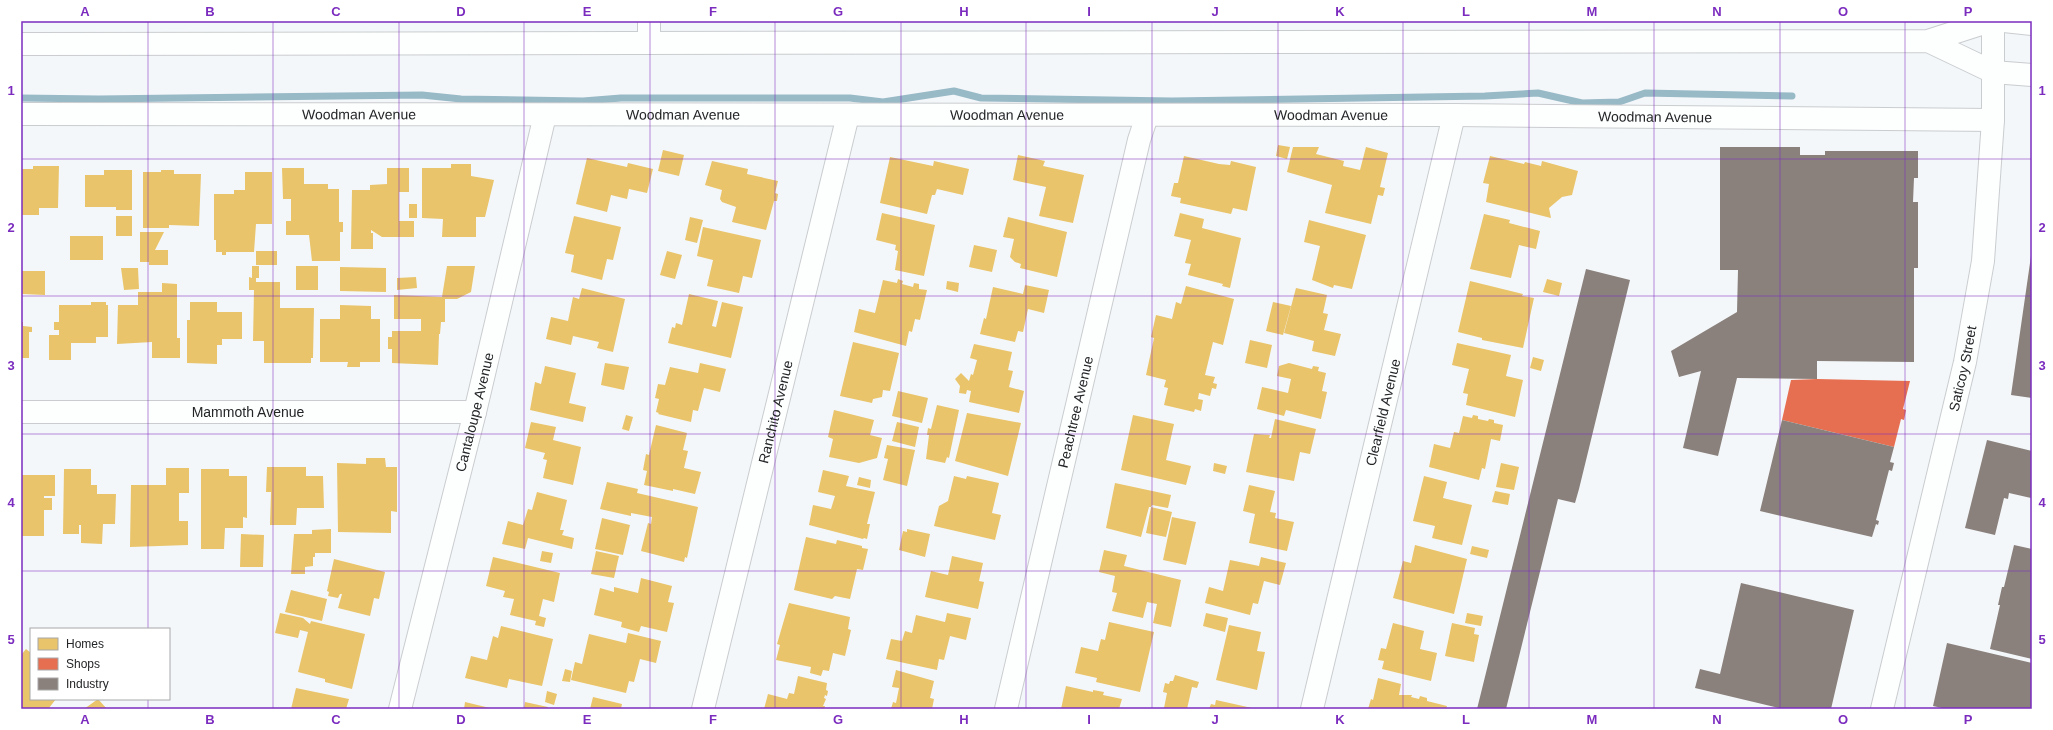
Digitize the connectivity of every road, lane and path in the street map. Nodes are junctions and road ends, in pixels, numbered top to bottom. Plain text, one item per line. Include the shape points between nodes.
1 (1992, 21) edge
2 (2004, 21) edge
3 (2032, 24) edge
4 (649, 31) edge
5 (1928, 42) junction
6 (21, 44) edge
7 (1993, 72) junction
8 (2032, 75) edge
9 (21, 114) edge
10 (544, 115) junction
11 (848, 115) junction
12 (1454, 115) junction
13 (1147, 116) junction
14 (1993, 120) junction
15 (21, 412) edge
16 (475, 412) junction
17 (400, 709) edge
18 (703, 709) edge
19 (1006, 709) edge
20 (1312, 709) edge
21 (1882, 709) edge

1 - 5 street
1 - 7 street, Saticoy Street
2 - 3 street
4 - 5 street
4 - 6 street
5 - 7 street
7 - 8 street
7 - 14 street, Saticoy Street
9 - 10 street, Woodman Avenue
10 - 11 street, Woodman Avenue
10 - 16 street, Cantaloupe Avenue
11 - 13 street, Woodman Avenue
11 - 18 street, Ranchito Avenue
12 - 13 street, Woodman Avenue
12 - 14 street, Woodman Avenue
12 - 20 street, Clearfield Avenue
13 - 19 street, Peachtree Avenue via 1139,140
14 - 21 street, Saticoy Street via 1983,261 1965,362
15 - 16 street, Mammoth Avenue
16 - 17 street, Cantaloupe Avenue

